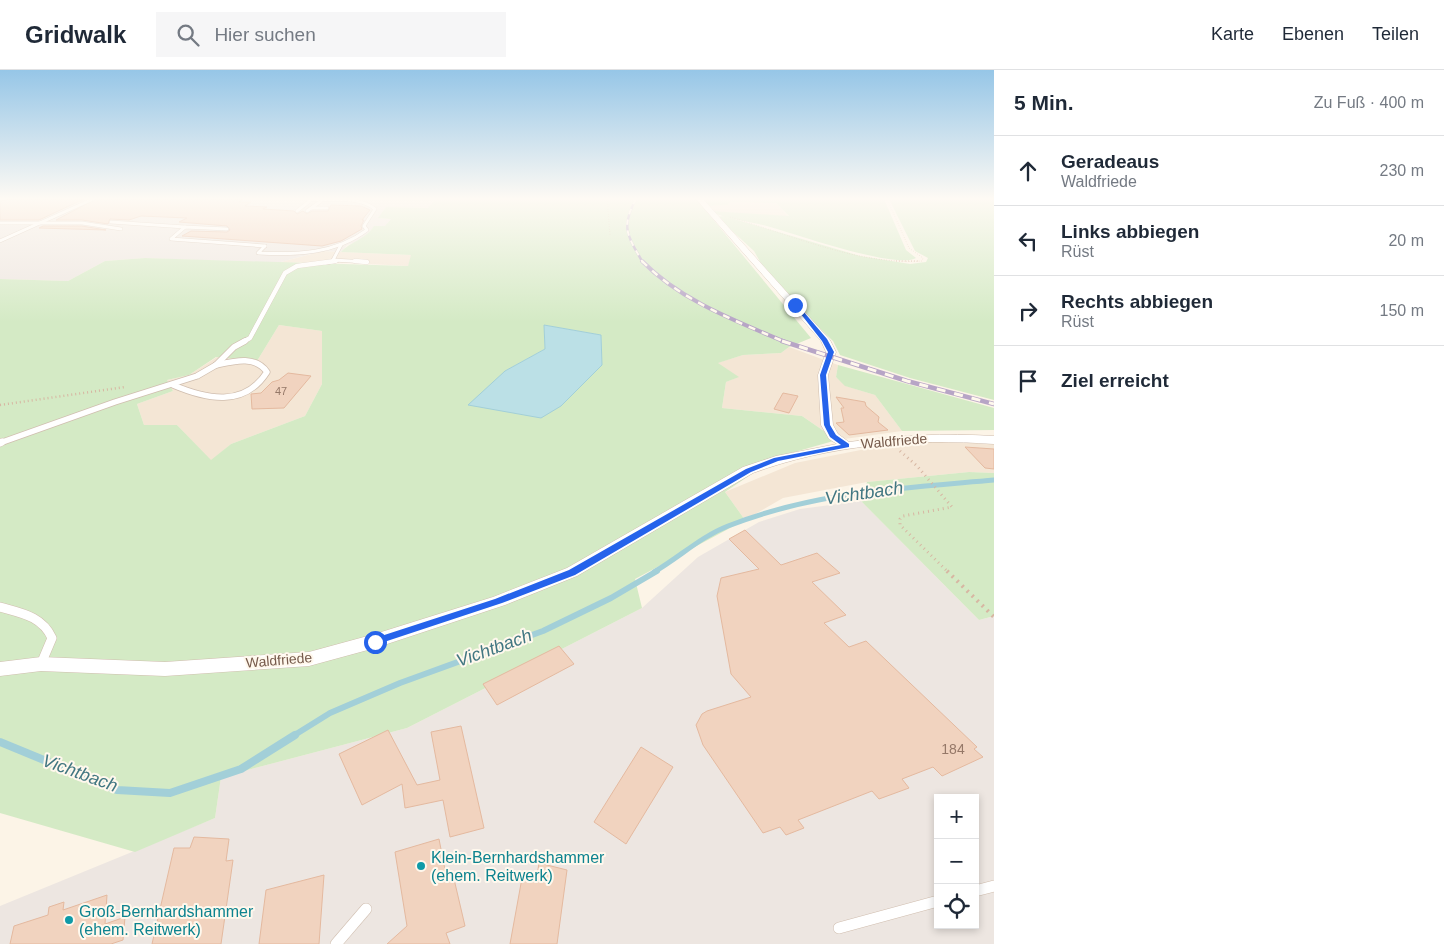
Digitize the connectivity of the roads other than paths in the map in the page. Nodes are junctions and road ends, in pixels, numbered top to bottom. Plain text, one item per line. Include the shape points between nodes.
1 (182, 240) edge
2 (339, 240) edge
3 (356, 240) edge
4 (734, 240) edge
5 (341, 245) junction
6 (333, 246) junction
7 (337, 261) junction
8 (367, 262) dead end
9 (216, 365) junction
10 (172, 385) junction
11 (994, 440) edge
12 (0, 443) edge
13 (847, 446) junction
14 (0, 607) edge
15 (41, 664) junction
16 (0, 669) edge
17 (994, 886) edge
18 (979, 890) edge
19 (934, 902) edge
20 (366, 910) dead end
21 (839, 928) dead end
22 (336, 944) edge

1 - 6 lane via 265,246 258,253 264,254
2 - 6 lane
3 - 5 lane
4 - 13 street via 825,340 831,352 823,375 827,425 833,436
5 - 6 lane
5 - 7 lane via 333,260
7 - 8 lane
7 - 9 lane via 298,266 284,273 250,338 227,352
9 - 10 lane via 190,380
9 - 10 lane via 245,360 256,362 267,372 252,388 216,398 205,398
10 - 12 lane
11 - 13 street, Waldfriede via 952,437
13 - 15 street, Waldfriede via 776,460 748,470 572,572 499,601 375,642 309,659 165,669
14 - 15 lane via 40,619 49,628 52,638
15 - 16 street, Waldfriede
17 - 18 lane
19 - 21 lane
20 - 22 lane

